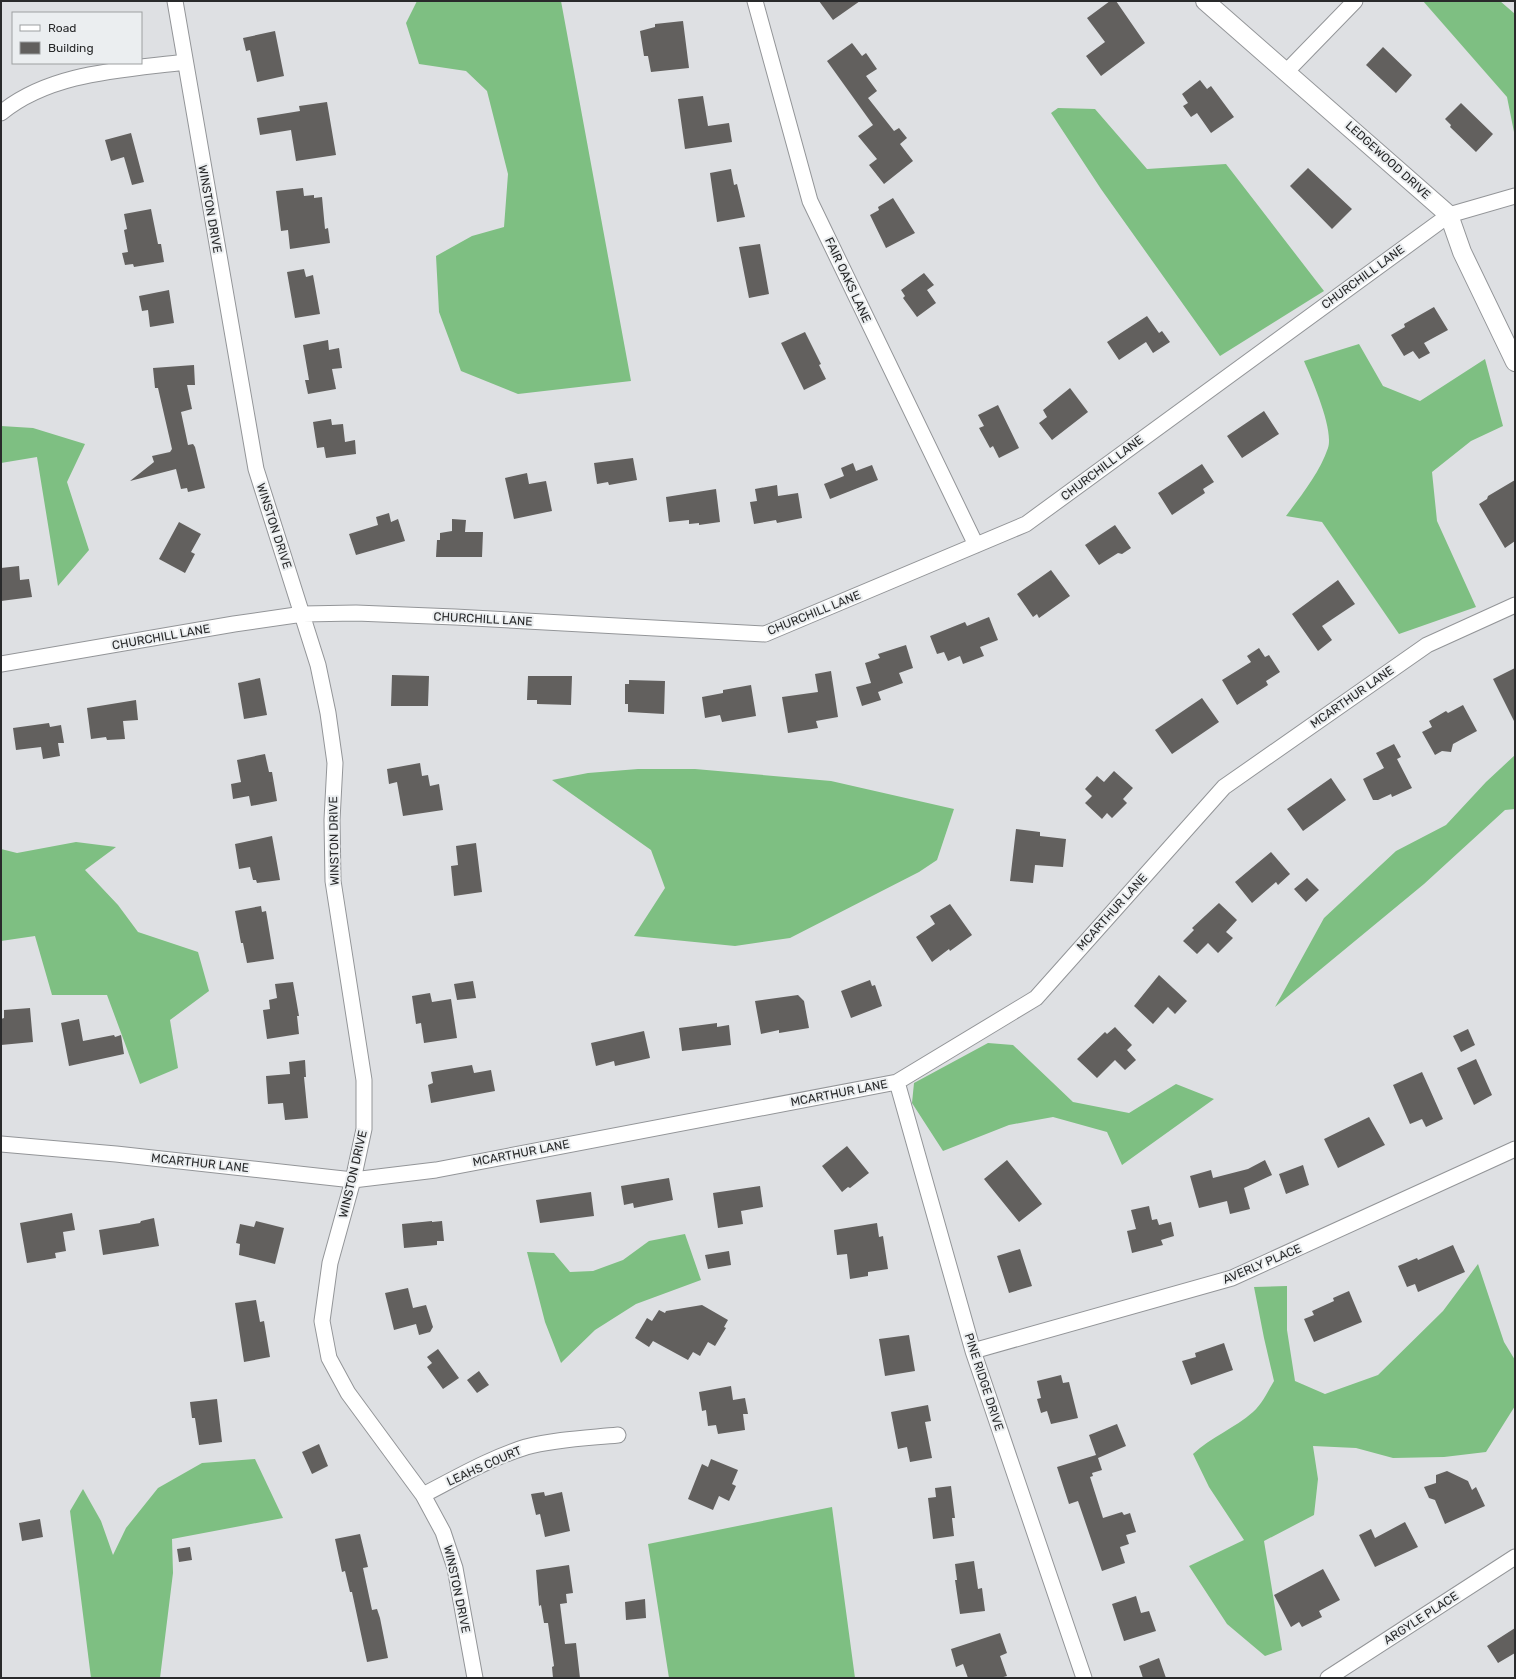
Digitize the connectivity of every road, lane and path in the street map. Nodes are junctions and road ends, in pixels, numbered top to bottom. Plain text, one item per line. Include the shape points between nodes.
1 (175, 1) edge
2 (755, 1) edge
3 (1205, 1) edge
4 (1355, 1) edge
5 (185, 62) junction
6 (1287, 71) junction
7 (1, 113) edge
8 (1515, 196) edge
9 (1449, 215) junction
10 (1515, 362) edge
11 (976, 545) junction
12 (1515, 605) edge
13 (303, 614) junction
14 (1, 664) edge
15 (896, 1082) junction
16 (1, 1144) edge
17 (1515, 1149) edge
18 (353, 1180) junction
19 (973, 1351) junction
20 (618, 1435) dead end
21 (423, 1495) junction
22 (1515, 1557) edge
23 (475, 1678) edge
24 (1084, 1678) edge
25 (1328, 1678) edge

1 - 5 street, WINSTON DRIVE
2 - 11 street, FAIR OAKS LANE via 810,201
3 - 6 street, LEDGEWOOD DRIVE
4 - 6 street
5 - 7 street via 104,73 56,83 17,100
5 - 13 street, WINSTON DRIVE via 256,469
6 - 9 street, LEDGEWOOD DRIVE
8 - 9 street, CHURCHILL LANE
9 - 10 street, LEDGEWOOD DRIVE via 1462,252
9 - 11 street, CHURCHILL LANE via 1026,524
11 - 13 street, CHURCHILL LANE via 765,634 455,617 356,613
12 - 15 street, MCARTHUR LANE via 1427,645 1224,787 1036,998
13 - 14 street, CHURCHILL LANE
13 - 18 street, WINSTON DRIVE via 318,665 335,763 332,820 333,881 364,1080 364,1129
15 - 18 street, MCARTHUR LANE via 436,1170
15 - 19 street, PINE RIDGE DRIVE
16 - 18 street, MCARTHUR LANE
17 - 19 street, AVERLY PLACE via 1232,1278
18 - 21 street, WINSTON DRIVE via 329,1270 322,1321 329,1358 348,1393
19 - 24 street, PINE RIDGE DRIVE
20 - 21 street, LEAHS COURT via 527,1447 485,1463
21 - 23 street, WINSTON DRIVE via 444,1532 455,1568
22 - 25 street, ARGYLE PLACE

